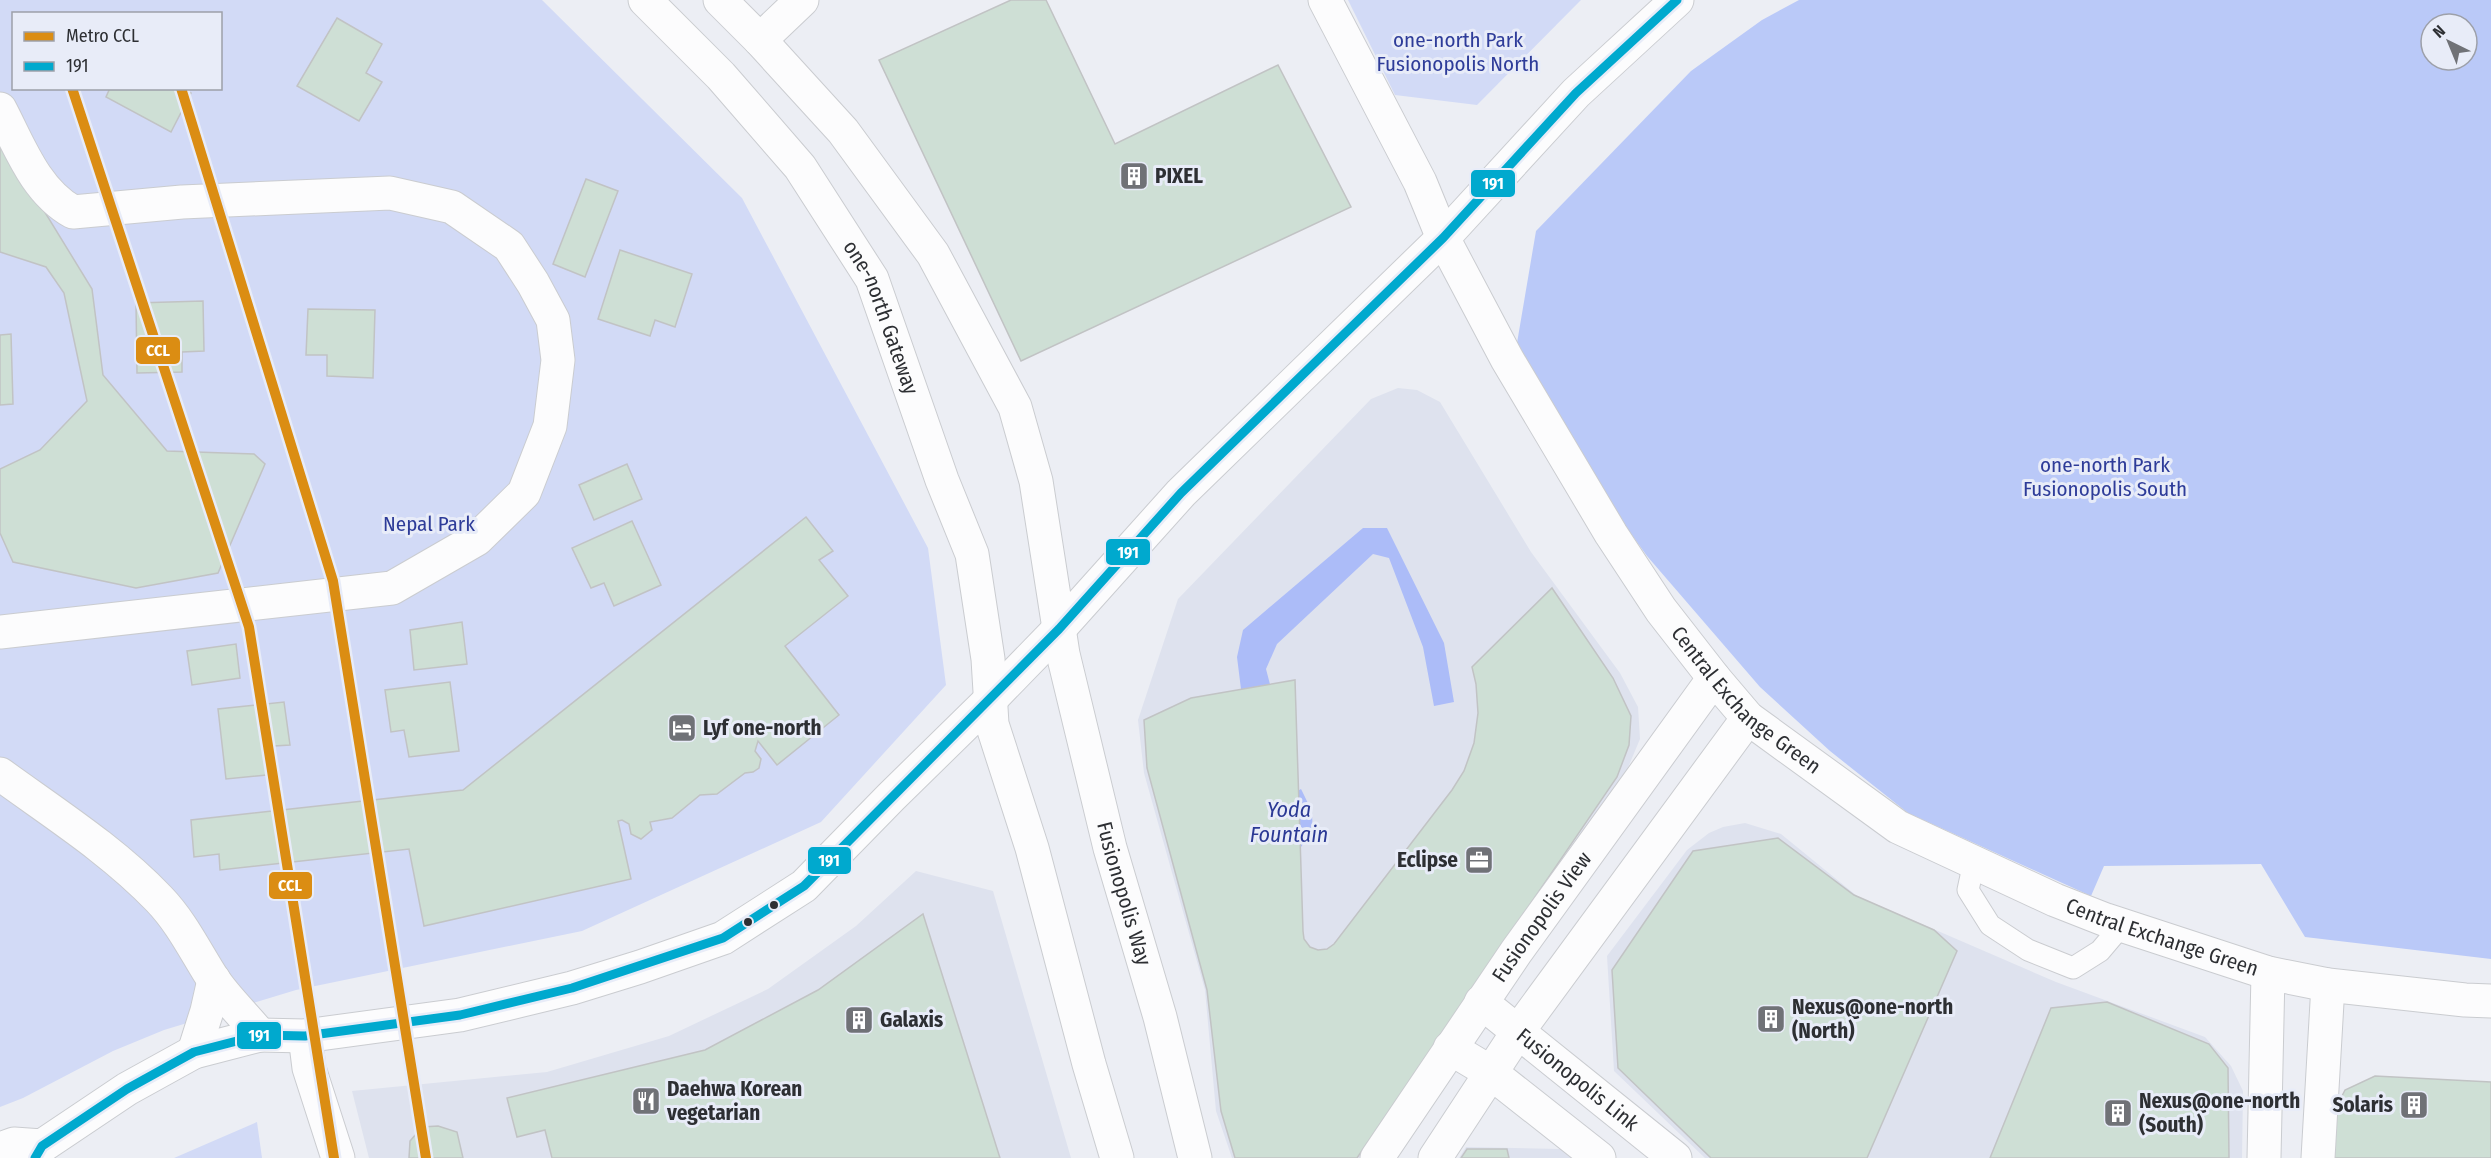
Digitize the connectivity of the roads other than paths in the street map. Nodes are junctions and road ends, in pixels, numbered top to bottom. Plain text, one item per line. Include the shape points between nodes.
1 (645, 0) edge
2 (719, 0) edge
3 (802, 0) edge
4 (1325, 0) edge
5 (1677, 0) edge
6 (681, 36) junction
7 (760, 40) junction
8 (721, 76) junction
9 (0, 108) edge
10 (1443, 238) junction
11 (1059, 629) junction
12 (0, 632) edge
13 (1714, 678) junction
14 (990, 700) junction
15 (1748, 718) junction
16 (0, 774) edge
17 (1974, 862) junction
18 (2122, 925) junction
19 (1516, 952) junction
20 (2268, 973) junction
21 (214, 980) junction
22 (2328, 985) junction
23 (2491, 1001) edge
24 (1481, 1002) junction
25 (1519, 1030) junction
26 (260, 1035) junction
27 (305, 1036) junction
28 (1450, 1048) junction
29 (194, 1052) junction
30 (1490, 1072) junction
31 (1398, 1127) junction
32 (0, 1149) edge
33 (38, 1152) edge
34 (338, 1158) edge
35 (1117, 1158) edge
36 (1195, 1158) edge
37 (1377, 1158) edge
38 (1436, 1158) edge
39 (1599, 1158) edge
40 (1675, 1158) edge
41 (2264, 1158) edge
42 (2318, 1158) edge

1 - 6 street, one-north Gateway
2 - 6 street
2 - 7 street
3 - 7 street
4 - 10 street, Central Exchange Green via 1420,182
5 - 10 street via 1576,93
6 - 8 street, one-north Gateway
7 - 8 street
7 - 11 street via 843,131 933,254 1015,407 1036,481
8 - 14 street, one-north Gateway via 800,167 872,279 972,554 988,659
9 - 12 street via 40,185 58,204 73,212 390,193 452,207 509,246 553,320 558,360 550,426 524,493 477,539 392,588
10 - 11 street via 1181,493
10 - 13 street, Central Exchange Green via 1507,359 1611,534 1661,610
11 - 14 street
11 - 36 street, Fusionopolis Way via 1110,848 1160,1017
13 - 15 street, Central Exchange Green
13 - 19 street, Fusionopolis View
14 - 27 street via 804,886 723,938 572,988 460,1015
14 - 35 street via 993,724 1032,848
15 - 17 street, Central Exchange Green via 1898,828
15 - 25 street
16 - 21 street via 133,873 180,924
17 - 18 street, Central Exchange Green via 2055,900
17 - 18 lane via 1968,890 1974,902 1989,925 2028,950 2073,968 2100,951
18 - 20 street, Central Exchange Green
19 - 24 street, Fusionopolis View
19 - 31 lane via 1497,960 1398,1105
20 - 22 street, Central Exchange Green
20 - 41 street
21 - 26 street
21 - 29 street
22 - 23 street, Central Exchange Green
22 - 42 street
24 - 25 street, Fusionopolis Link
24 - 28 street, Fusionopolis View
25 - 30 street
25 - 40 street, Fusionopolis Link
26 - 27 street
26 - 29 street
27 - 34 street via 309,1068
28 - 30 street
28 - 31 street, Fusionopolis View
29 - 33 street via 127,1089
30 - 38 street
30 - 39 street
31 - 37 street, Fusionopolis View
32 - 33 street via 14,1144

